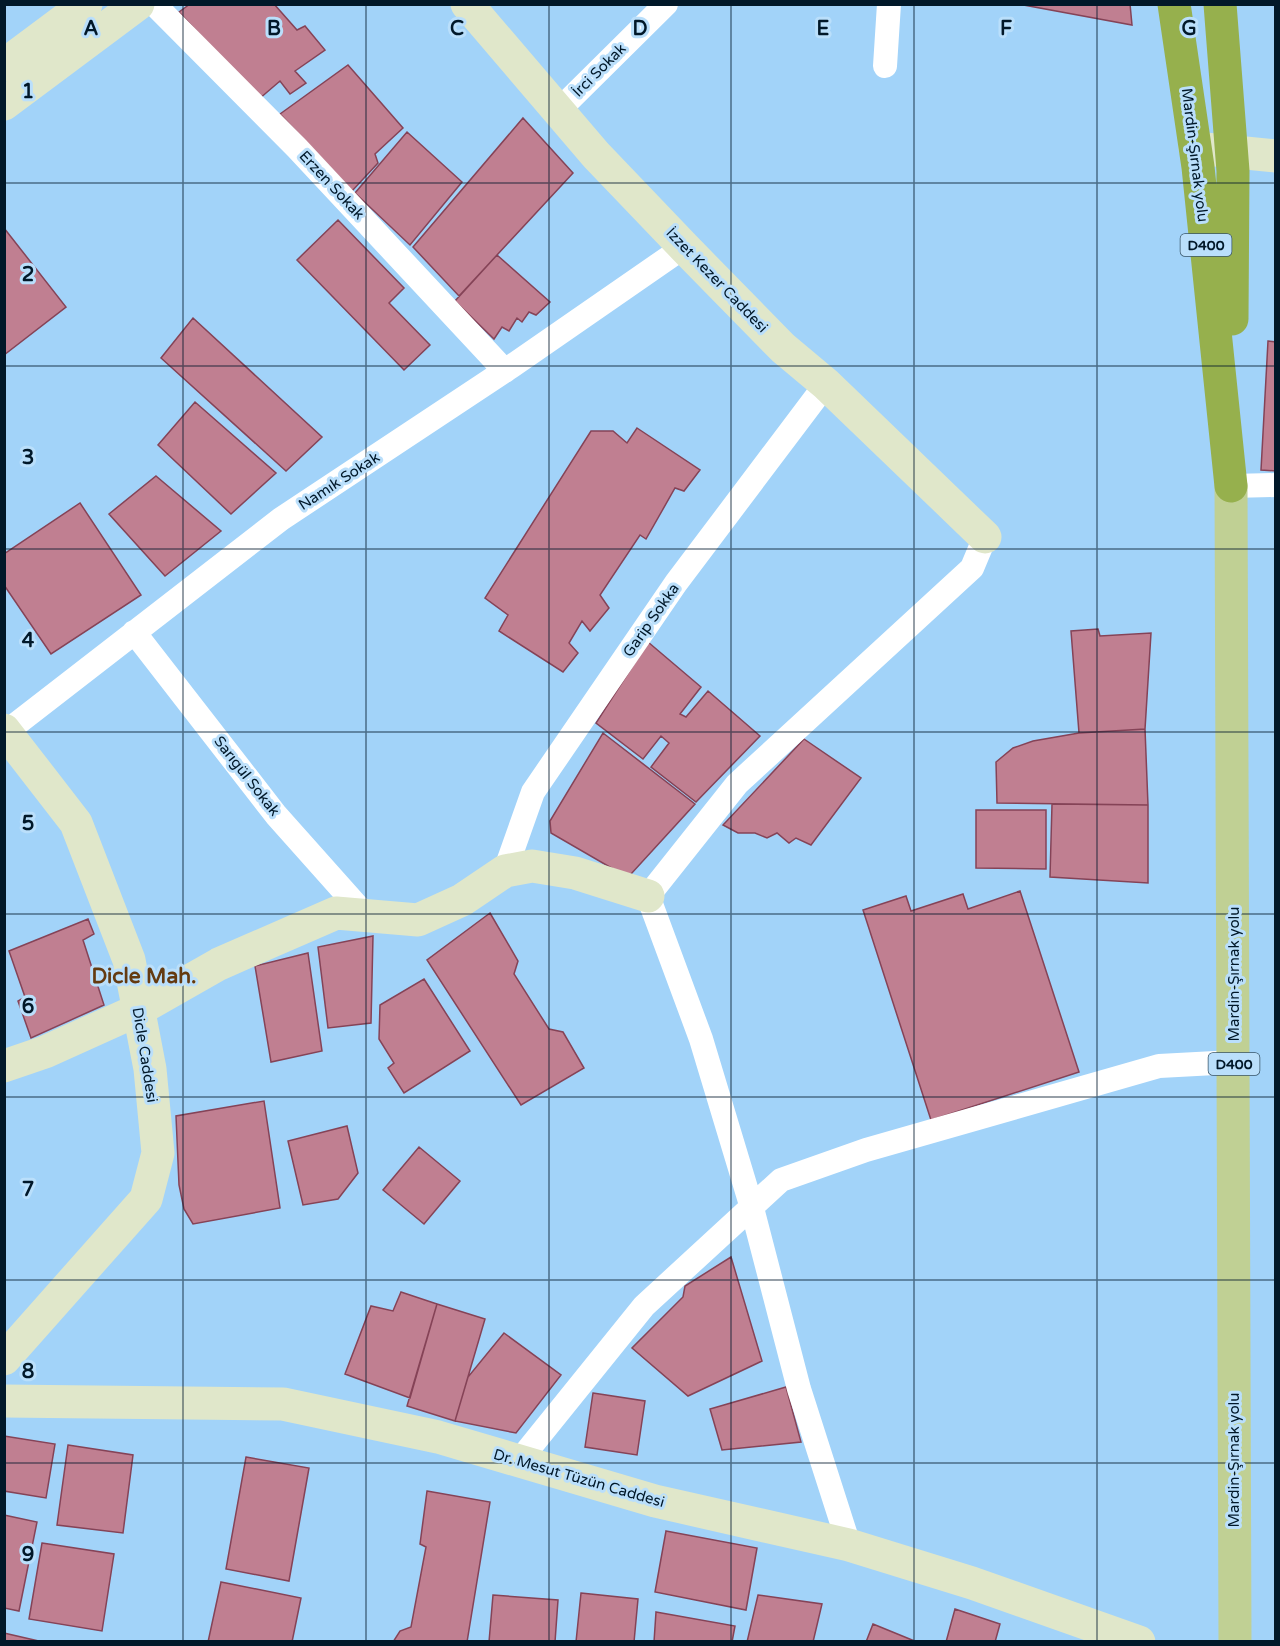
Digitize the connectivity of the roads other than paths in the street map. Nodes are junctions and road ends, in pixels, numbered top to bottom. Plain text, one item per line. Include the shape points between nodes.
1 (86, 4) edge
2 (138, 4) edge
3 (154, 4) edge
4 (466, 4) edge
5 (666, 4) edge
6 (889, 4) edge
7 (1174, 4) edge
8 (1220, 4) edge
9 (4, 64) edge
10 (885, 66) dead end
11 (4, 104) edge
12 (558, 111) junction
13 (1195, 148) junction
14 (1231, 154) junction
15 (1275, 156) edge
16 (684, 247) junction
17 (505, 371) junction
18 (826, 384) junction
19 (1275, 485) edge
20 (1232, 486) junction
21 (985, 537) joint
22 (134, 632) junction
23 (5, 731) edge
24 (505, 871) junction
25 (648, 896) junction
26 (366, 916) junction
27 (138, 1010) junction
28 (1234, 1062) junction
29 (4, 1066) edge
30 (752, 1208) junction
31 (4, 1359) edge
32 (4, 1401) edge
33 (519, 1461) junction
34 (849, 1545) junction
35 (1139, 1641) edge
36 (1235, 1641) edge

1 - 9 street
2 - 11 street
3 - 17 street, Erzen Sokak via 297,148
4 - 12 street, İzzet Kezer Caddesi
5 - 12 street, İrci Sokak
6 - 10 street
7 - 13 highway, Mardin-Şırnak yolu / D400
8 - 14 highway, Mardin-Şırnak yolu / D400
12 - 16 street, İzzet Kezer Caddesi
13 - 14 street
13 - 20 highway, Mardin-Şırnak yolu / D400
14 - 15 street
14 - 20 highway, Mardin-Şırnak yolu / D400
16 - 17 street, Namık Sokak
16 - 18 street, İzzet Kezer Caddesi via 783,348
17 - 22 street, Namık Sokak via 281,519
18 - 21 street, İzzet Kezer Caddesi
18 - 24 street, Garip Sokka via 676,583 533,792
19 - 20 street
20 - 28 main road, Mardin-Şırnak yolu / D400
21 - 25 street via 972,568 737,784
22 - 23 street, Namık Sokak
22 - 26 street, Sarıgül Sokak via 276,815
23 - 27 street, Dicle Caddesi via 76,823 129,960
24 - 25 street via 532,866 575,873
24 - 26 street via 462,900 418,920
25 - 30 street via 701,1039
26 - 27 street via 336,913 219,964
27 - 29 street
27 - 31 street, Dicle Caddesi via 150,1070 158,1153 146,1199
28 - 30 street via 1159,1066 866,1150 781,1180
28 - 36 main road, Mardin-Şırnak yolu / D400
30 - 33 street via 644,1306
30 - 34 street via 799,1389
32 - 33 street, Dr. Mesut Tüzün Caddesi via 283,1404 438,1437
33 - 34 street, Dr. Mesut Tüzün Caddesi via 656,1501
34 - 35 street, Dr. Mesut Tüzün Caddesi

